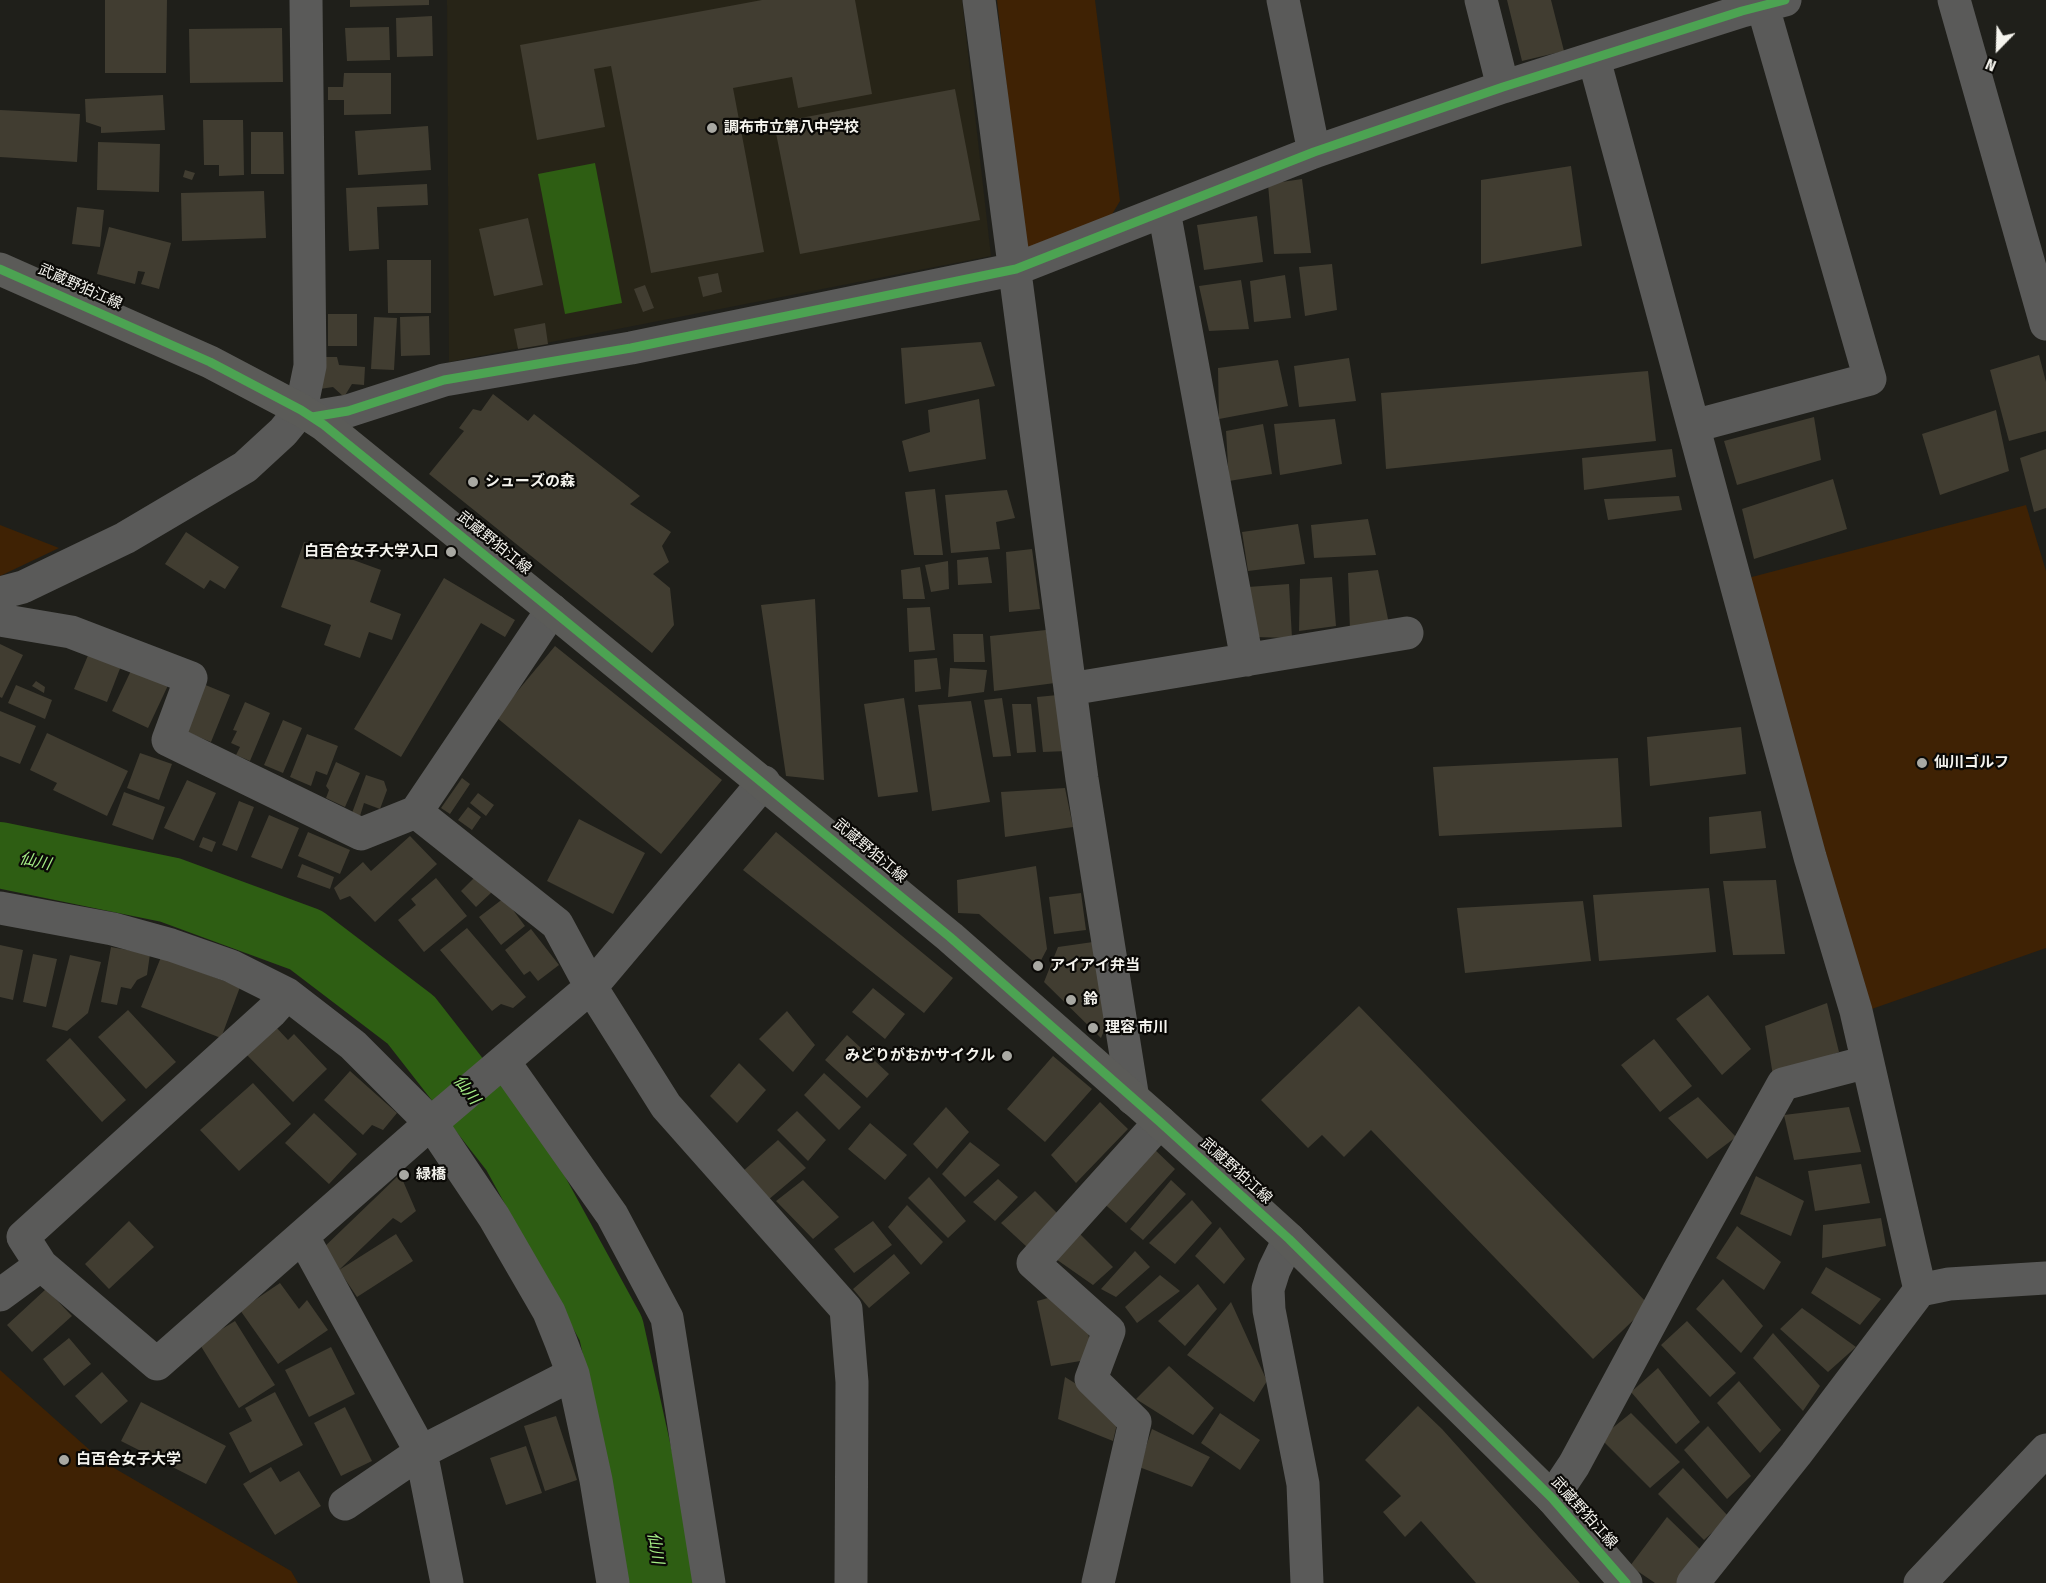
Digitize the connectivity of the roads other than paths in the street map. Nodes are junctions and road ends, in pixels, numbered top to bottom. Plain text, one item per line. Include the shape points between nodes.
1 (306, 0) edge
2 (979, 0) edge
3 (1283, 0) edge
4 (1481, 0) edge
5 (1954, 0) edge
6 (1757, 5) edge
7 (1594, 59) junction
8 (1503, 87) junction
9 (1314, 152) junction
10 (1164, 211) junction
11 (0, 268) edge
12 (1016, 269) junction
13 (2046, 324) edge
14 (306, 413) junction
15 (1694, 426) junction
16 (0, 593) edge
17 (552, 610) junction
18 (0, 620) edge
19 (1407, 633) dead end
20 (1248, 660) junction
21 (1071, 689) junction
22 (764, 783) junction
23 (416, 812) junction
24 (0, 908) edge
25 (591, 987) junction
26 (287, 994) junction
27 (504, 1062) junction
28 (1867, 1062) junction
29 (1133, 1099) junction
30 (438, 1118) junction
31 (1160, 1122) junction
32 (303, 1237) junction
33 (1289, 1239) junction
34 (41, 1265) junction
35 (2046, 1278) edge
36 (1920, 1290) junction
37 (0, 1295) edge
38 (573, 1374) junction
39 (421, 1452) junction
40 (2045, 1454) edge
41 (1552, 1498) junction
42 (345, 1504) dead end
43 (447, 1583) edge
44 (613, 1583) edge
45 (709, 1583) edge
46 (851, 1583) edge
47 (1098, 1583) edge
48 (1307, 1583) edge
49 (1626, 1583) edge
50 (1693, 1583) edge
51 (1920, 1583) edge

1 - 14 street via 310,366
2 - 12 street
3 - 9 street
4 - 8 street
5 - 13 street
6 - 7 street
6 - 15 street via 1870,379
7 - 8 street
7 - 15 street
8 - 9 street
9 - 10 street
10 - 12 street
10 - 20 street
11 - 14 main road, 武蔵野狛江線 via 210,362
12 - 14 street via 631,348 444,380 348,411
12 - 21 street
14 - 16 street via 245,467 125,538 23,587
14 - 17 main road, 武蔵野狛江線
15 - 28 street
17 - 22 main road, 武蔵野狛江線
17 - 23 street
18 - 23 street via 71,632 191,678 168,741 361,834
19 - 20 street
20 - 21 street
21 - 29 street
22 - 25 street
22 - 29 main road, 武蔵野狛江線 via 950,937
23 - 25 street via 557,924
24 - 26 street via 113,929 171,945 231,966
25 - 27 street
25 - 46 street via 666,1106 846,1309 852,1382
26 - 30 street
26 - 34 street via 23,1237
27 - 30 street
27 - 45 street via 612,1215 667,1318
28 - 36 street
28 - 41 street via 1784,1084 1574,1465
29 - 31 main road, 武蔵野狛江線
30 - 32 street
30 - 38 street via 549,1312
31 - 33 main road, 武蔵野狛江線
31 - 47 street via 1033,1263 1109,1331 1091,1379 1135,1422
32 - 34 street via 158,1364
32 - 39 street
33 - 41 main road, 武蔵野狛江線
33 - 48 street via 1268,1289 1269,1310 1303,1484
34 - 37 street
35 - 36 street via 1949,1284
36 - 50 street
38 - 39 street
38 - 44 street
39 - 42 street
39 - 43 street
40 - 51 street
41 - 49 main road, 武蔵野狛江線

